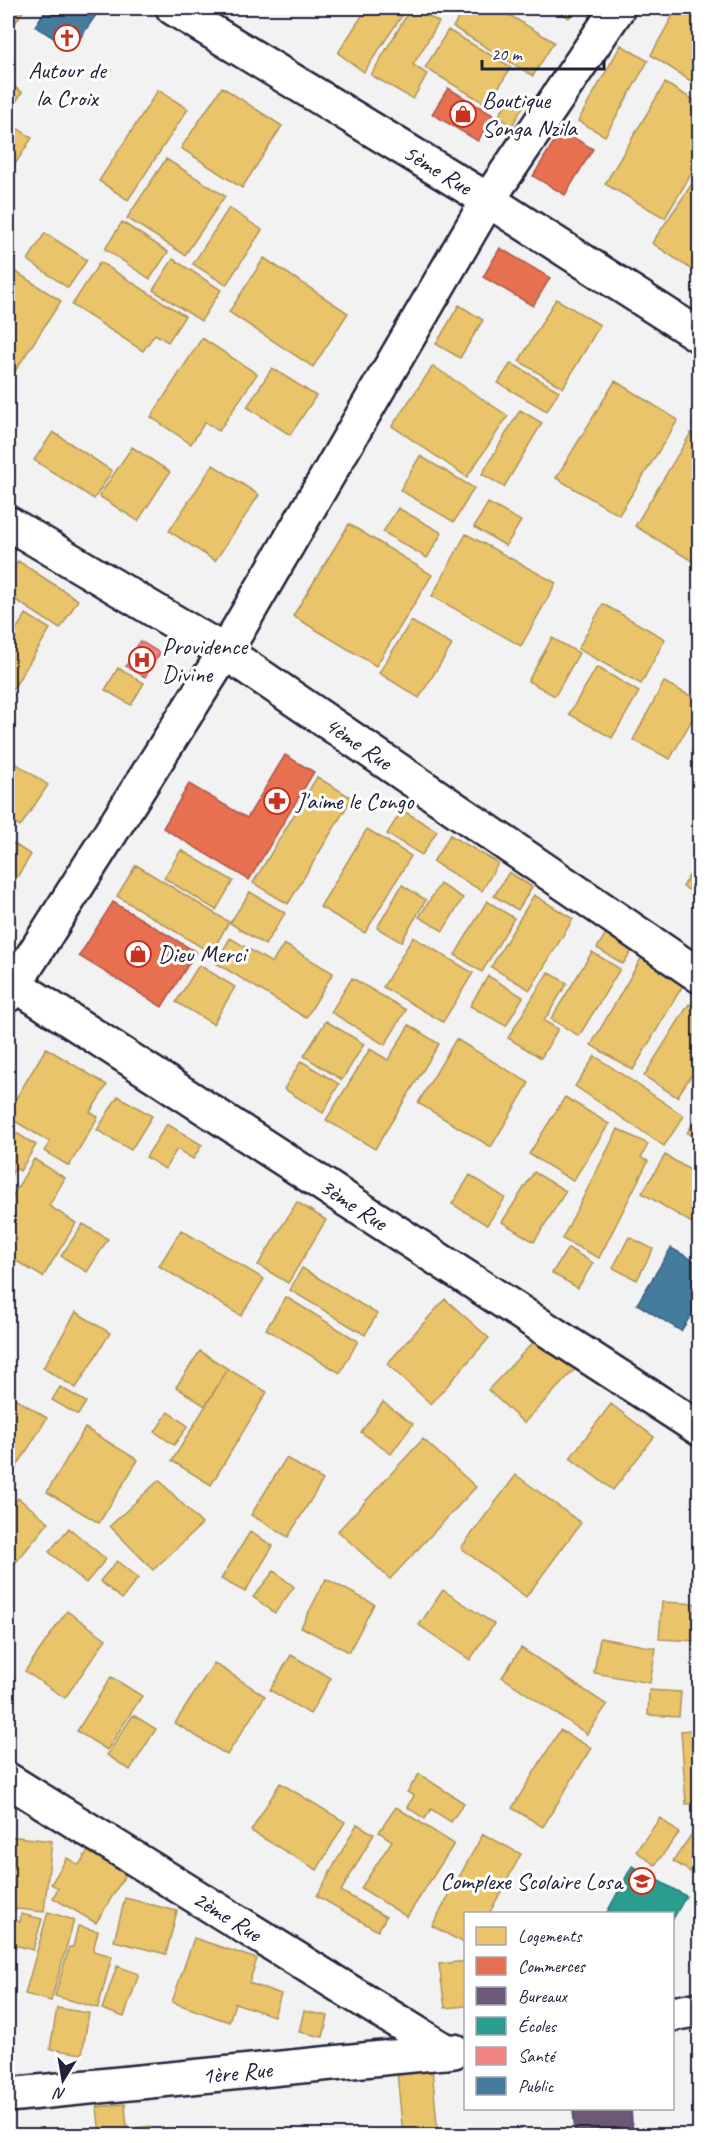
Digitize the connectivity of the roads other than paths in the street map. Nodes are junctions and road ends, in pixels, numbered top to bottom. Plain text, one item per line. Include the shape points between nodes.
1 (173, 8) edge
2 (618, 8) edge
3 (488, 200) junction
4 (699, 336) edge
5 (8, 524) edge
6 (225, 652) junction
7 (699, 976) edge
8 (10, 986) edge
9 (699, 1429) edge
10 (8, 1780) edge
11 (699, 2009) edge
12 (674, 2014) edge
13 (456, 2051) edge
14 (8, 2095) edge

1 - 3 street, 5ème Rue
2 - 3 street
3 - 4 street, 5ème Rue
3 - 6 street
5 - 6 street, 4ème Rue
6 - 7 street, 4ème Rue
6 - 8 street
8 - 9 street, 3ème Rue
10 - 13 street, 2ème Rue
11 - 12 street
13 - 14 street, 1ère Rue

